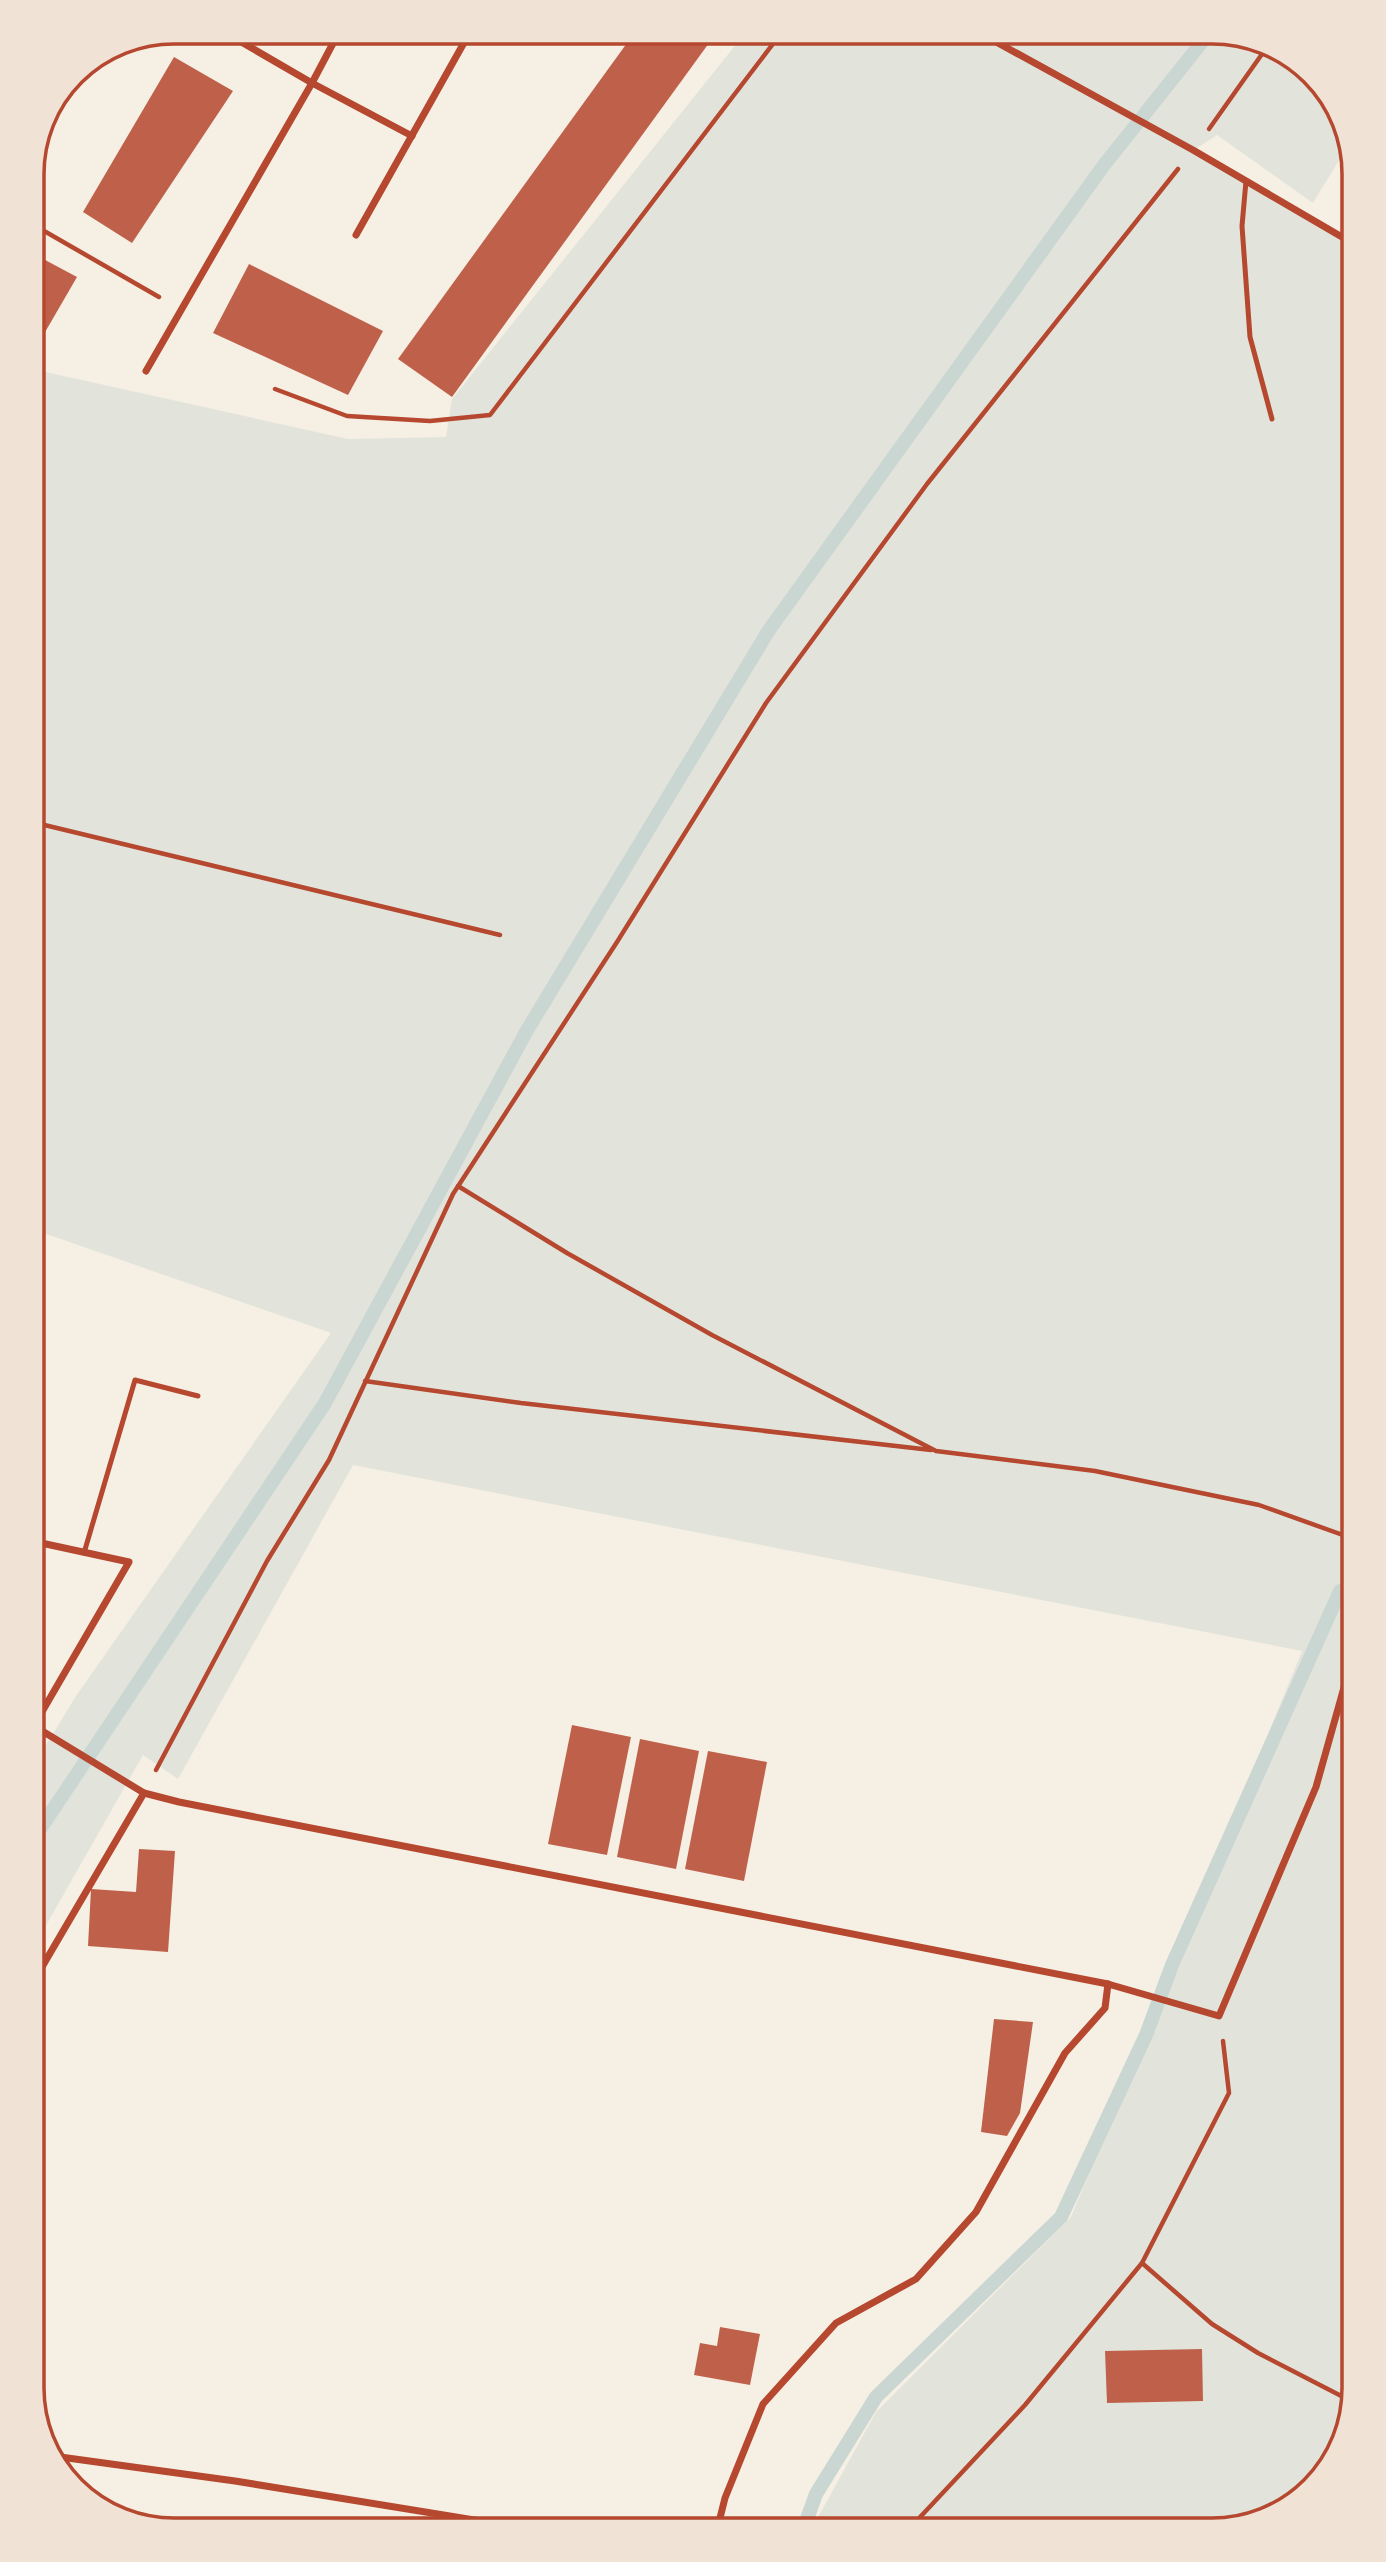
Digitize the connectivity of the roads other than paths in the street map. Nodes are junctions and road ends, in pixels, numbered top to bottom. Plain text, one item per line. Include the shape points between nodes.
1 (245, 44) edge
2 (333, 44) edge
3 (463, 44) edge
4 (1000, 44) edge
5 (312, 83) junction
6 (412, 136) junction
7 (1246, 181) junction
8 (356, 235) dead end
9 (1342, 237) edge
10 (146, 371) dead end
11 (1272, 419) dead end
12 (198, 1396) dead end
13 (44, 1544) edge
14 (84, 1553) junction
15 (1342, 1695) edge
16 (44, 1709) edge
17 (44, 1734) edge
18 (144, 1793) junction
19 (44, 1964) edge
20 (1108, 1984) junction
21 (64, 2458) edge
22 (462, 2518) edge
23 (720, 2518) edge

1 - 5 street
2 - 5 street
3 - 6 street
4 - 7 street
5 - 6 street
5 - 10 street
6 - 8 street
7 - 9 street
7 - 11 lane via 1242,226 1250,337
12 - 14 lane via 135,1380
13 - 14 street
14 - 16 street via 129,1562
15 - 20 street via 1316,1787 1219,2016
17 - 18 street
18 - 19 street
18 - 20 street
20 - 23 street via 1105,2008 1065,2053 976,2212 916,2279 836,2323 763,2404
21 - 22 street

